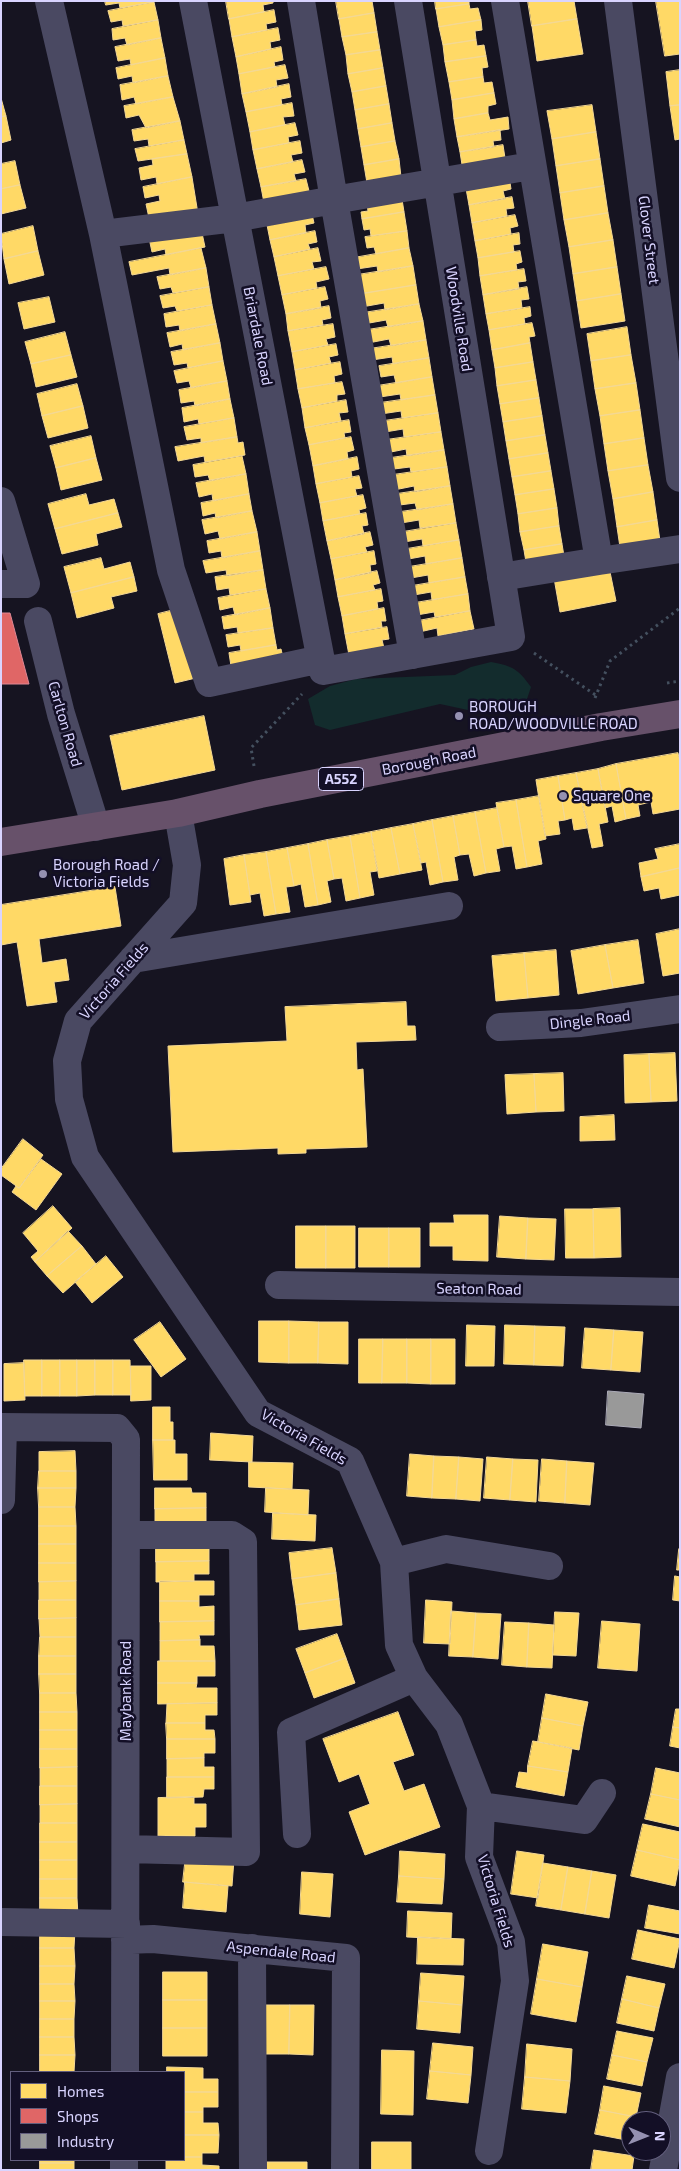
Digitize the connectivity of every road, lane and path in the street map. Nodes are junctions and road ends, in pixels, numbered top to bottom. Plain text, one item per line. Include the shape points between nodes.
1 (49, 1) edge
2 (193, 1) edge
3 (301, 1) edge
4 (408, 1) edge
5 (505, 1) edge
6 (618, 1) edge
7 (531, 166) junction
8 (437, 182) junction
9 (334, 200) junction
10 (235, 218) junction
11 (103, 234) junction
12 (680, 478) edge
13 (1, 500) edge
14 (680, 550) edge
15 (599, 561) junction
16 (501, 577) junction
17 (14, 584) edge
18 (680, 608) edge
19 (38, 621) dead end
20 (511, 637) junction
21 (413, 655) junction
22 (322, 665) junction
23 (595, 696) junction
24 (680, 714) edge
25 (601, 727) junction
26 (260, 794) junction
27 (178, 813) junction
28 (96, 827) junction
29 (1, 842) edge
30 (449, 906) dead end
31 (133, 959) junction
32 (680, 1009) edge
33 (500, 1027) dead end
34 (279, 1285) dead end
35 (680, 1292) edge
36 (2, 1427) edge
37 (1, 1500) edge
38 (126, 1535) junction
39 (394, 1562) junction
40 (549, 1566) dead end
41 (414, 1678) junction
42 (602, 1793) dead end
43 (481, 1806) junction
44 (298, 1834) dead end
45 (126, 1849) junction
46 (1, 1922) edge
47 (126, 1932) junction
48 (252, 1948) junction
49 (125, 2071) edge
50 (680, 2077) edge
51 (489, 2151) dead end
52 (253, 2170) edge
53 (345, 2170) edge
54 (663, 2170) edge

1 - 11 street
2 - 10 street, Briardale Road
3 - 9 street
4 - 8 street, Woodville Road
5 - 7 street
6 - 12 street, Glover Street
7 - 8 street
7 - 15 street
8 - 9 street
8 - 16 street, Woodville Road
9 - 10 street
9 - 21 street
10 - 11 street
10 - 22 street, Briardale Road
11 - 22 street via 172,570 209,683
13 - 17 street
14 - 15 street
15 - 16 street
16 - 20 street, Woodville Road
18 - 23 path via 610,661
19 - 28 street, Carlton Road via 61,714
20 - 21 street
20 - 23 path
21 - 22 street
22 - 26 path via 251,748
23 - 25 path
24 - 25 highway, Borough Road / A552
25 - 26 highway, Borough Road / A552
26 - 27 highway, Borough Road / A552
27 - 28 highway, Borough Road / A552
27 - 31 street, Victoria Fields via 186,865 183,903
28 - 29 highway, Borough Road / A552
30 - 31 street
31 - 39 street, Victoria Fields via 78,1021 67,1061 69,1099 85,1157 258,1413 350,1461
32 - 33 street, Dingle Road via 581,1024
34 - 35 street, Seaton Road
36 - 37 street
36 - 38 street, Maybank Road via 117,1428 126,1439
38 - 45 street, Maybank Road
38 - 45 street via 232,1535 242,1542 246,1852
39 - 40 street via 446,1549
39 - 41 street, Victoria Fields via 399,1645
41 - 43 street, Victoria Fields via 449,1724
41 - 44 street via 292,1732
42 - 43 street via 584,1820
43 - 51 street, Victoria Fields via 479,1857 511,1942 515,1981
45 - 47 street, Maybank Road
46 - 47 street, Aspendale Road
47 - 48 street, Aspendale Road via 153,1939
47 - 49 street, Maybank Road
48 - 52 street
48 - 53 street, Aspendale Road via 346,1958
50 - 54 street

